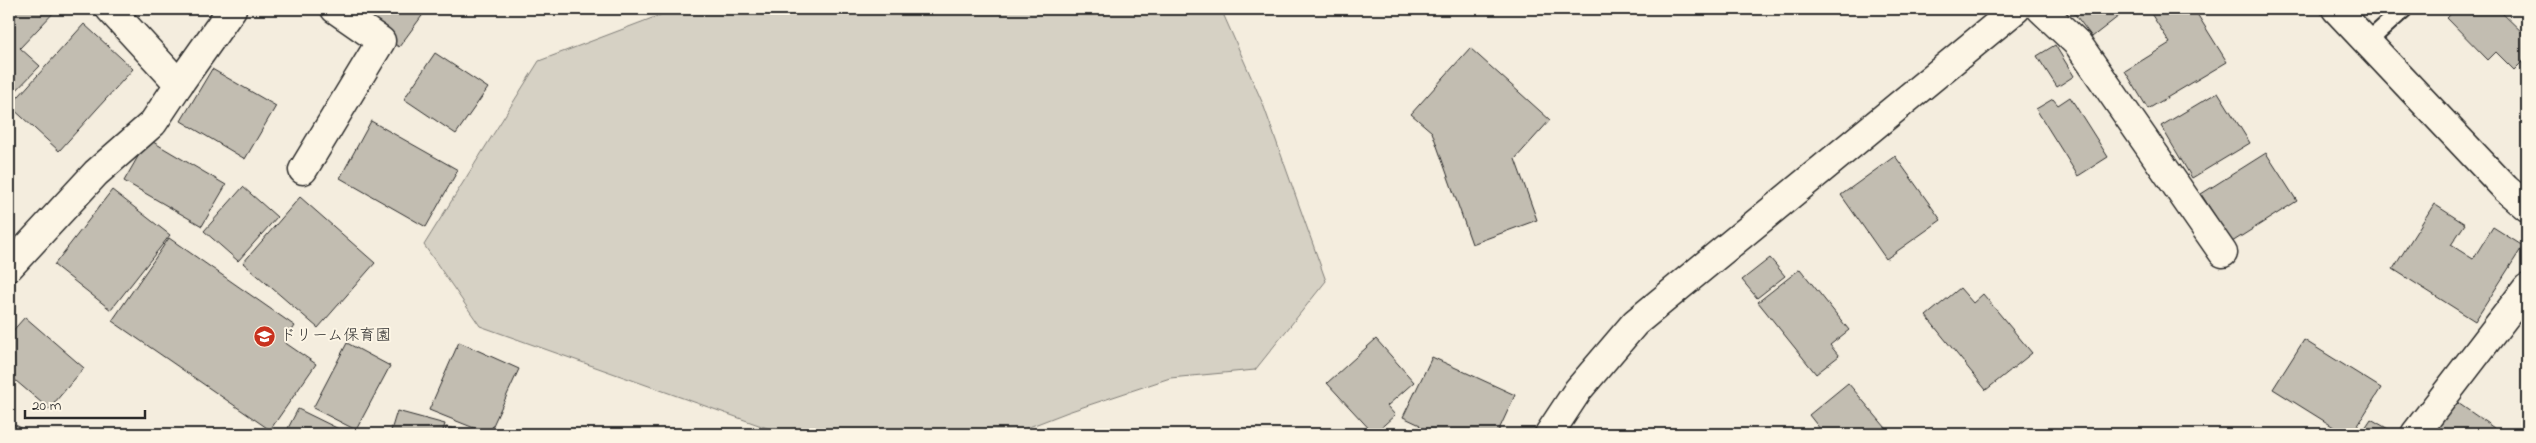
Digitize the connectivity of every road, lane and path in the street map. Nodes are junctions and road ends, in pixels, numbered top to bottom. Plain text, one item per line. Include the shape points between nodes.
1 (110, 9) edge
2 (232, 9) edge
3 (336, 9) edge
4 (2016, 9) edge
5 (2042, 9) edge
6 (2336, 9) edge
7 (2404, 9) edge
8 (2366, 43) junction
9 (179, 84) junction
10 (303, 170) dead end
11 (2527, 207) edge
12 (2223, 253) dead end
13 (9, 267) edge
14 (2527, 288) edge
15 (1549, 434) edge
16 (2415, 434) edge

1 - 9 street
2 - 9 street
3 - 10 street via 381,41
4 - 15 street via 1635,323 1578,390
5 - 12 street via 2078,44
6 - 8 street
7 - 8 lane
8 - 11 street
9 - 13 street via 153,123 96,173
14 - 16 street

